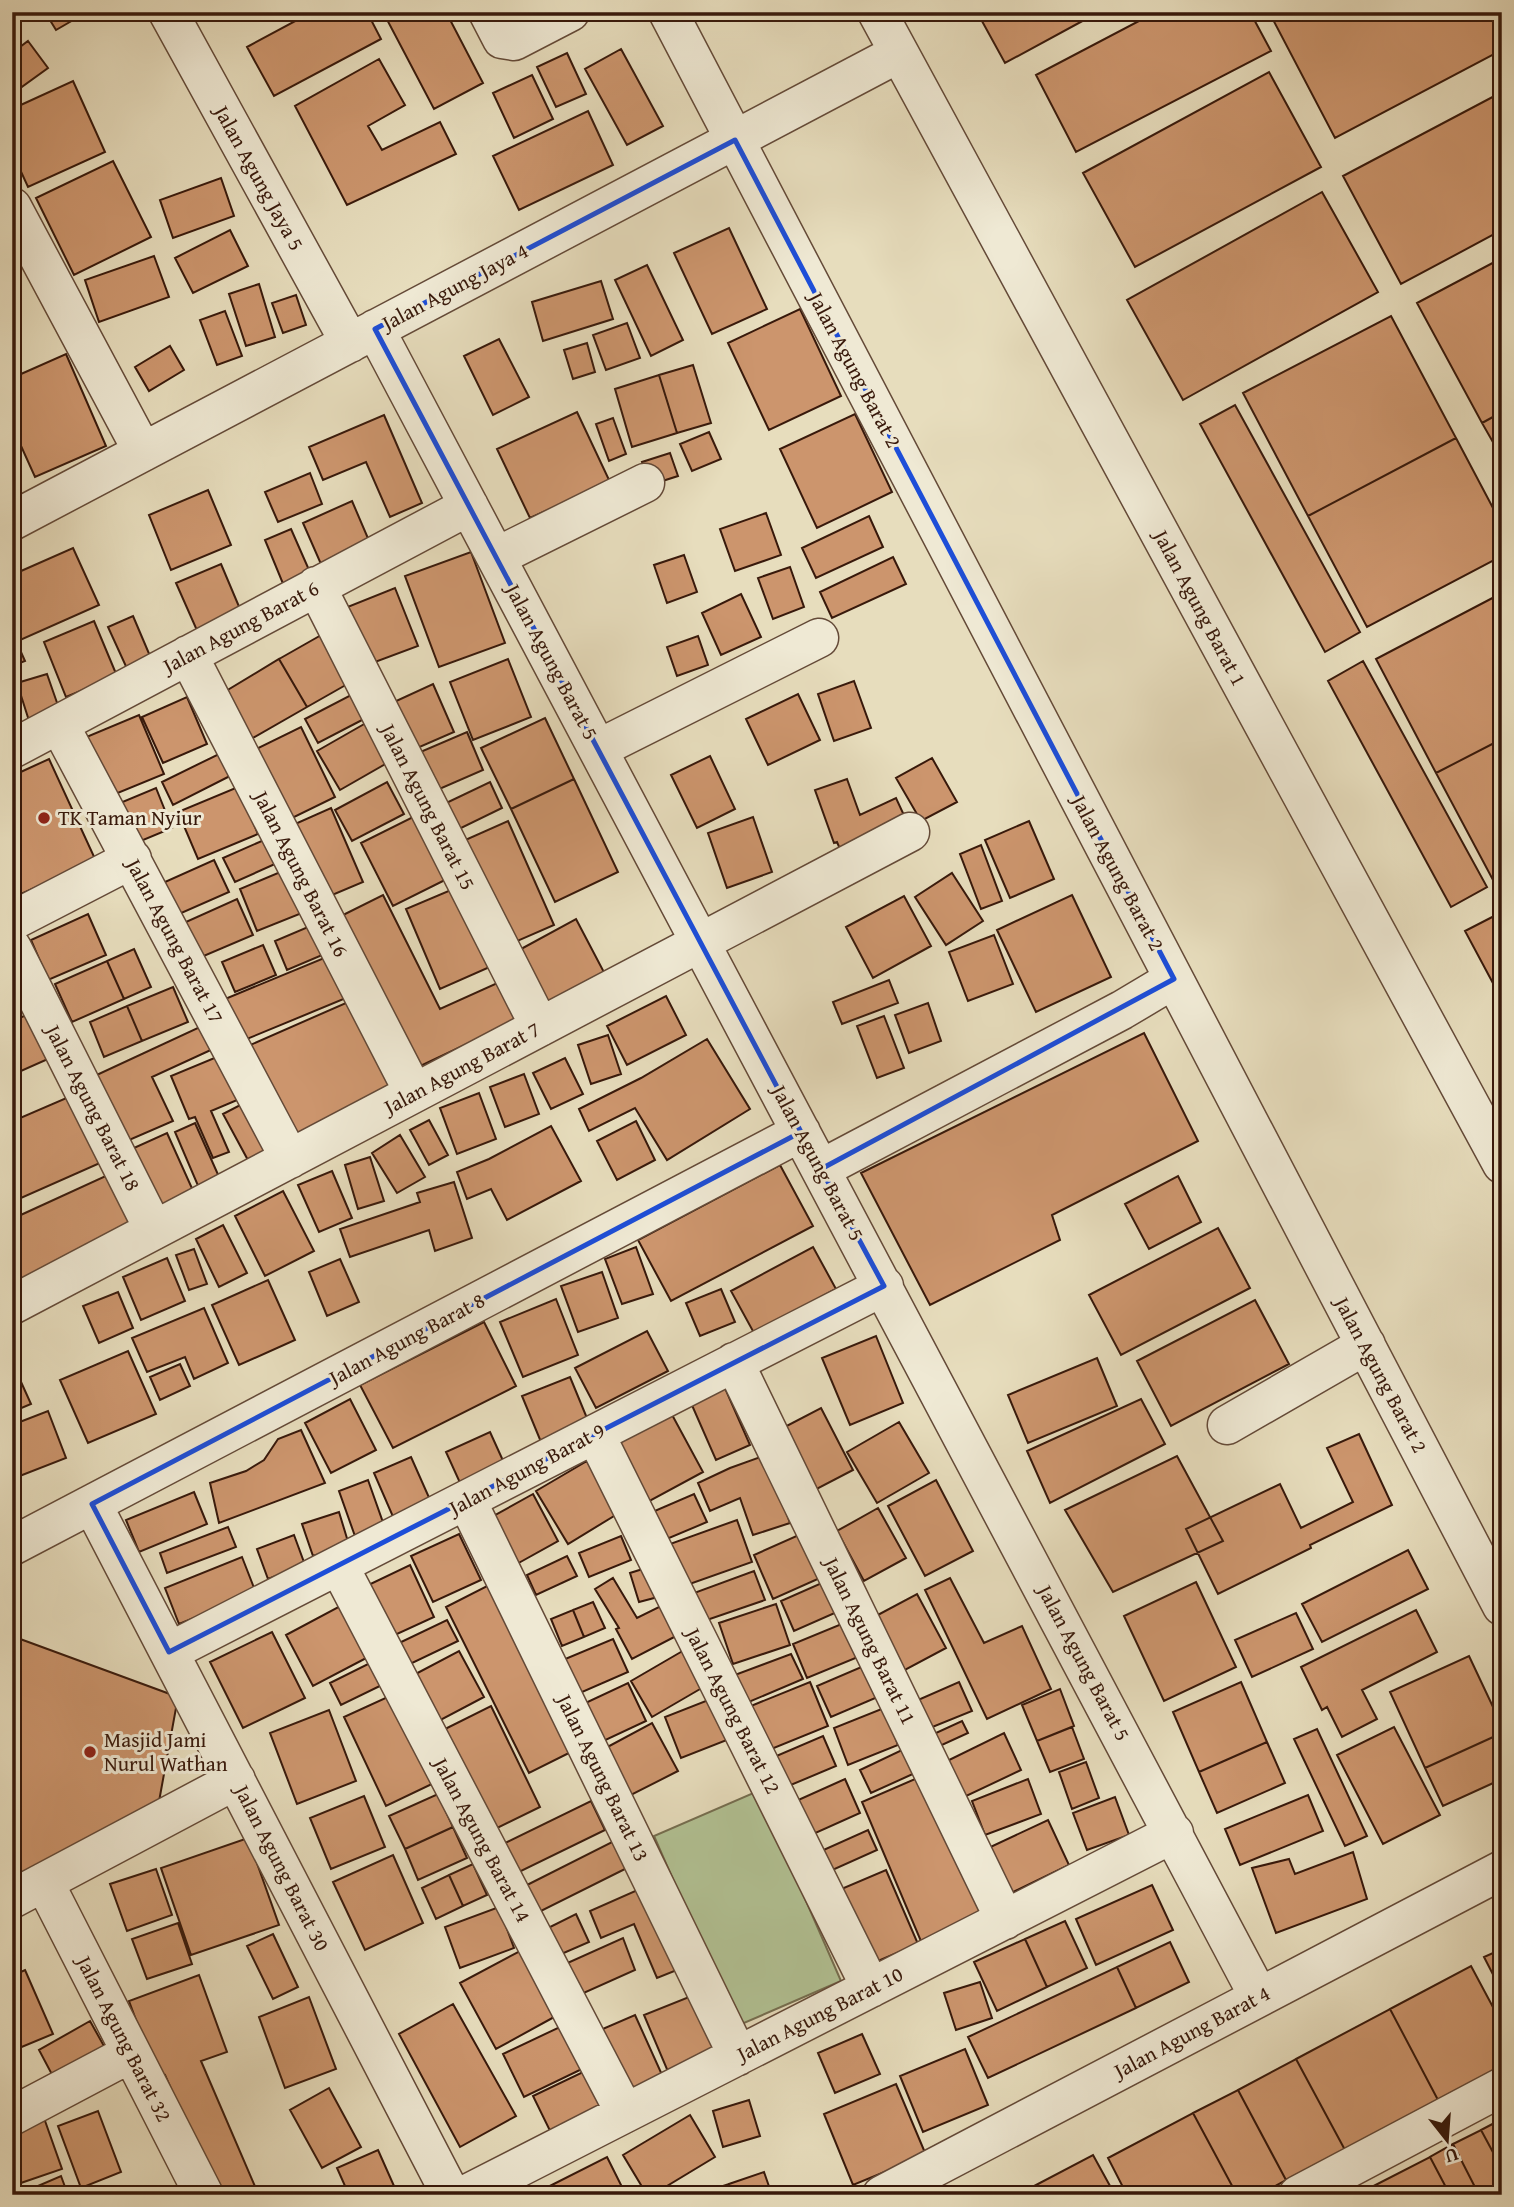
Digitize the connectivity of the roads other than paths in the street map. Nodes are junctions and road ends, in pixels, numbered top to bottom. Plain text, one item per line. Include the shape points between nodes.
1 (168, 12) edge
2 (488, 12) edge
3 (570, 12) edge
4 (668, 12) edge
5 (877, 12) edge
6 (899, 53) junction
7 (735, 140) junction
8 (12, 207) edge
9 (363, 336) junction
10 (143, 452) junction
11 (645, 483) dead end
12 (469, 506) junction
13 (12, 521) edge
14 (496, 557) junction
15 (316, 586) junction
16 (819, 638) dead end
17 (188, 655) junction
18 (59, 724) junction
19 (12, 749) edge
20 (598, 749) junction
21 (911, 832) dead end
22 (132, 859) junction
23 (12, 921) edge
24 (700, 940) junction
25 (12, 948) edge
26 (1174, 979) junction
27 (540, 1027) junction
28 (415, 1093) junction
29 (801, 1132) junction
30 (290, 1159) junction
31 (1502, 1164) edge
32 (821, 1169) junction
33 (154, 1230) junction
34 (884, 1286) junction
35 (15, 1297) edge
36 (1366, 1345) junction
37 (734, 1362) junction
38 (1227, 1425) dead end
39 (595, 1434) junction
40 (467, 1501) junction
41 (92, 1504) junction
42 (12, 1546) edge
43 (339, 1566) junction
44 (1502, 1606) edge
45 (169, 1652) junction
46 (236, 1780) junction
47 (1174, 1833) junction
48 (1502, 1870) edge
49 (28, 1891) edge
50 (1005, 1920) junction
51 (870, 1988) junction
52 (1259, 1997) junction
53 (131, 2053) junction
54 (738, 2056) junction
55 (1502, 2087) edge
56 (625, 2113) junction
57 (12, 2116) edge
58 (204, 2195) edge
59 (451, 2195) edge
60 (465, 2195) edge
61 (882, 2195) edge
62 (1298, 2195) edge

1 - 9 street, Jalan Agung Jaya 5
2 - 3 street via 502,38 514,41
4 - 7 street, Jalan Agung Barat 2
5 - 6 street, Jalan Agung Barat 1
6 - 7 street, Jalan Agung Jaya 4
6 - 31 street, Jalan Agung Barat 1
7 - 9 street, Jalan Agung Jaya 4
7 - 26 street, Jalan Agung Barat 2
8 - 10 street
9 - 10 street, Jalan Agung Jaya 4
9 - 12 street, Jalan Agung Barat 5
10 - 13 street, Jalan Agung Jaya 4
11 - 14 street
12 - 14 street, Jalan Agung Barat 5
12 - 15 street, Jalan Agung Barat 6
14 - 20 street, Jalan Agung Barat 5
15 - 17 street, Jalan Agung Barat 6
15 - 27 street, Jalan Agung Barat 15
16 - 20 street
17 - 18 street, Jalan Agung Barat 6
17 - 28 street, Jalan Agung Barat 16
18 - 19 street, Jalan Agung Barat 6
18 - 22 street, Jalan Agung Barat 17
20 - 24 street, Jalan Agung Barat 5
21 - 24 street, Jalan Agung Barat 7
22 - 23 street
22 - 30 street, Jalan Agung Barat 17
24 - 27 street, Jalan Agung Barat 7
24 - 29 street, Jalan Agung Barat 5
25 - 33 street, Jalan Agung Barat 18
26 - 32 street
26 - 36 street, Jalan Agung Barat 2
27 - 28 street, Jalan Agung Barat 7
28 - 30 street, Jalan Agung Barat 7
29 - 32 street, Jalan Agung Barat 5
29 - 41 street, Jalan Agung Barat 8
30 - 33 street, Jalan Agung Barat 7
32 - 34 street, Jalan Agung Barat 5
33 - 35 street, Jalan Agung Barat 7
34 - 37 street, Jalan Agung Barat 9
34 - 47 street, Jalan Agung Barat 5
36 - 38 street
36 - 44 street, Jalan Agung Barat 2
37 - 39 street, Jalan Agung Barat 9
37 - 50 street, Jalan Agung Barat 11
39 - 40 street, Jalan Agung Barat 9
39 - 51 street, Jalan Agung Barat 12
40 - 43 street, Jalan Agung Barat 9
40 - 54 street, Jalan Agung Barat 13
41 - 42 street, Jalan Agung Barat 8
41 - 45 street, Jalan Agung Barat 30
43 - 45 street, Jalan Agung Barat 9
43 - 56 street, Jalan Agung Barat 14
45 - 46 street, Jalan Agung Barat 30
46 - 49 street
46 - 59 street, Jalan Agung Barat 30
47 - 50 street, Jalan Agung Barat 10
47 - 52 street, Jalan Agung Barat 5
48 - 52 street, Jalan Agung Barat 4
49 - 53 street, Jalan Agung Barat 32
50 - 51 street, Jalan Agung Barat 10
51 - 54 street, Jalan Agung Barat 10
52 - 61 street, Jalan Agung Barat 4
53 - 57 street
53 - 58 street, Jalan Agung Barat 32
54 - 56 street, Jalan Agung Barat 10
55 - 62 street
56 - 60 street, Jalan Agung Barat 10

